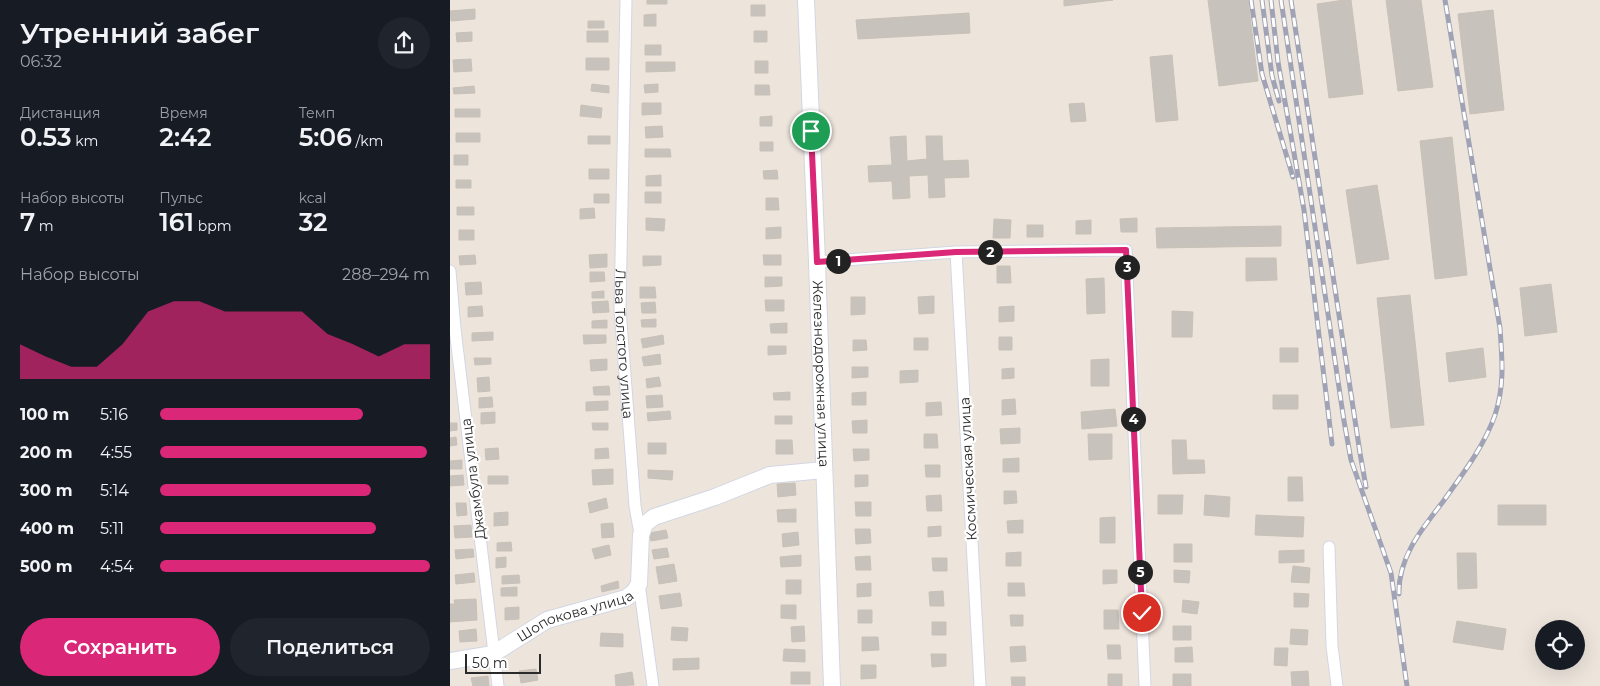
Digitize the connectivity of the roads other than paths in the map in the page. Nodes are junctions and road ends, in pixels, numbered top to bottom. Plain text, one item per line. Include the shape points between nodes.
1 (626, 0) edge
2 (806, 0) edge
3 (956, 252) junction
4 (817, 262) junction
5 (450, 272) edge
6 (824, 470) junction
7 (641, 535) junction
8 (1329, 547) dead end
9 (639, 584) junction
10 (493, 654) junction
11 (450, 660) edge
12 (498, 686) edge
13 (652, 686) edge
14 (832, 686) edge
15 (980, 686) edge
16 (1145, 686) edge
17 (1337, 686) edge

1 - 7 street, Льва Толстого улица via 620,309 635,506
2 - 4 street, Железнодорожная улица
3 - 4 street
3 - 15 street, Космическая улица
3 - 16 street via 1126,250
4 - 6 street, Железнодорожная улица
5 - 10 street, Джамбула улица
6 - 7 street via 770,474 654,517 645,524
6 - 14 street, Железнодорожная улица
7 - 9 street, Льва Толстого улица
8 - 17 street via 1332,646
9 - 10 street, Шопокова улица via 626,598 547,620
9 - 13 street, Льва Толстого улица
10 - 11 street, Шопокова улица
10 - 12 street, Джамбула улица

